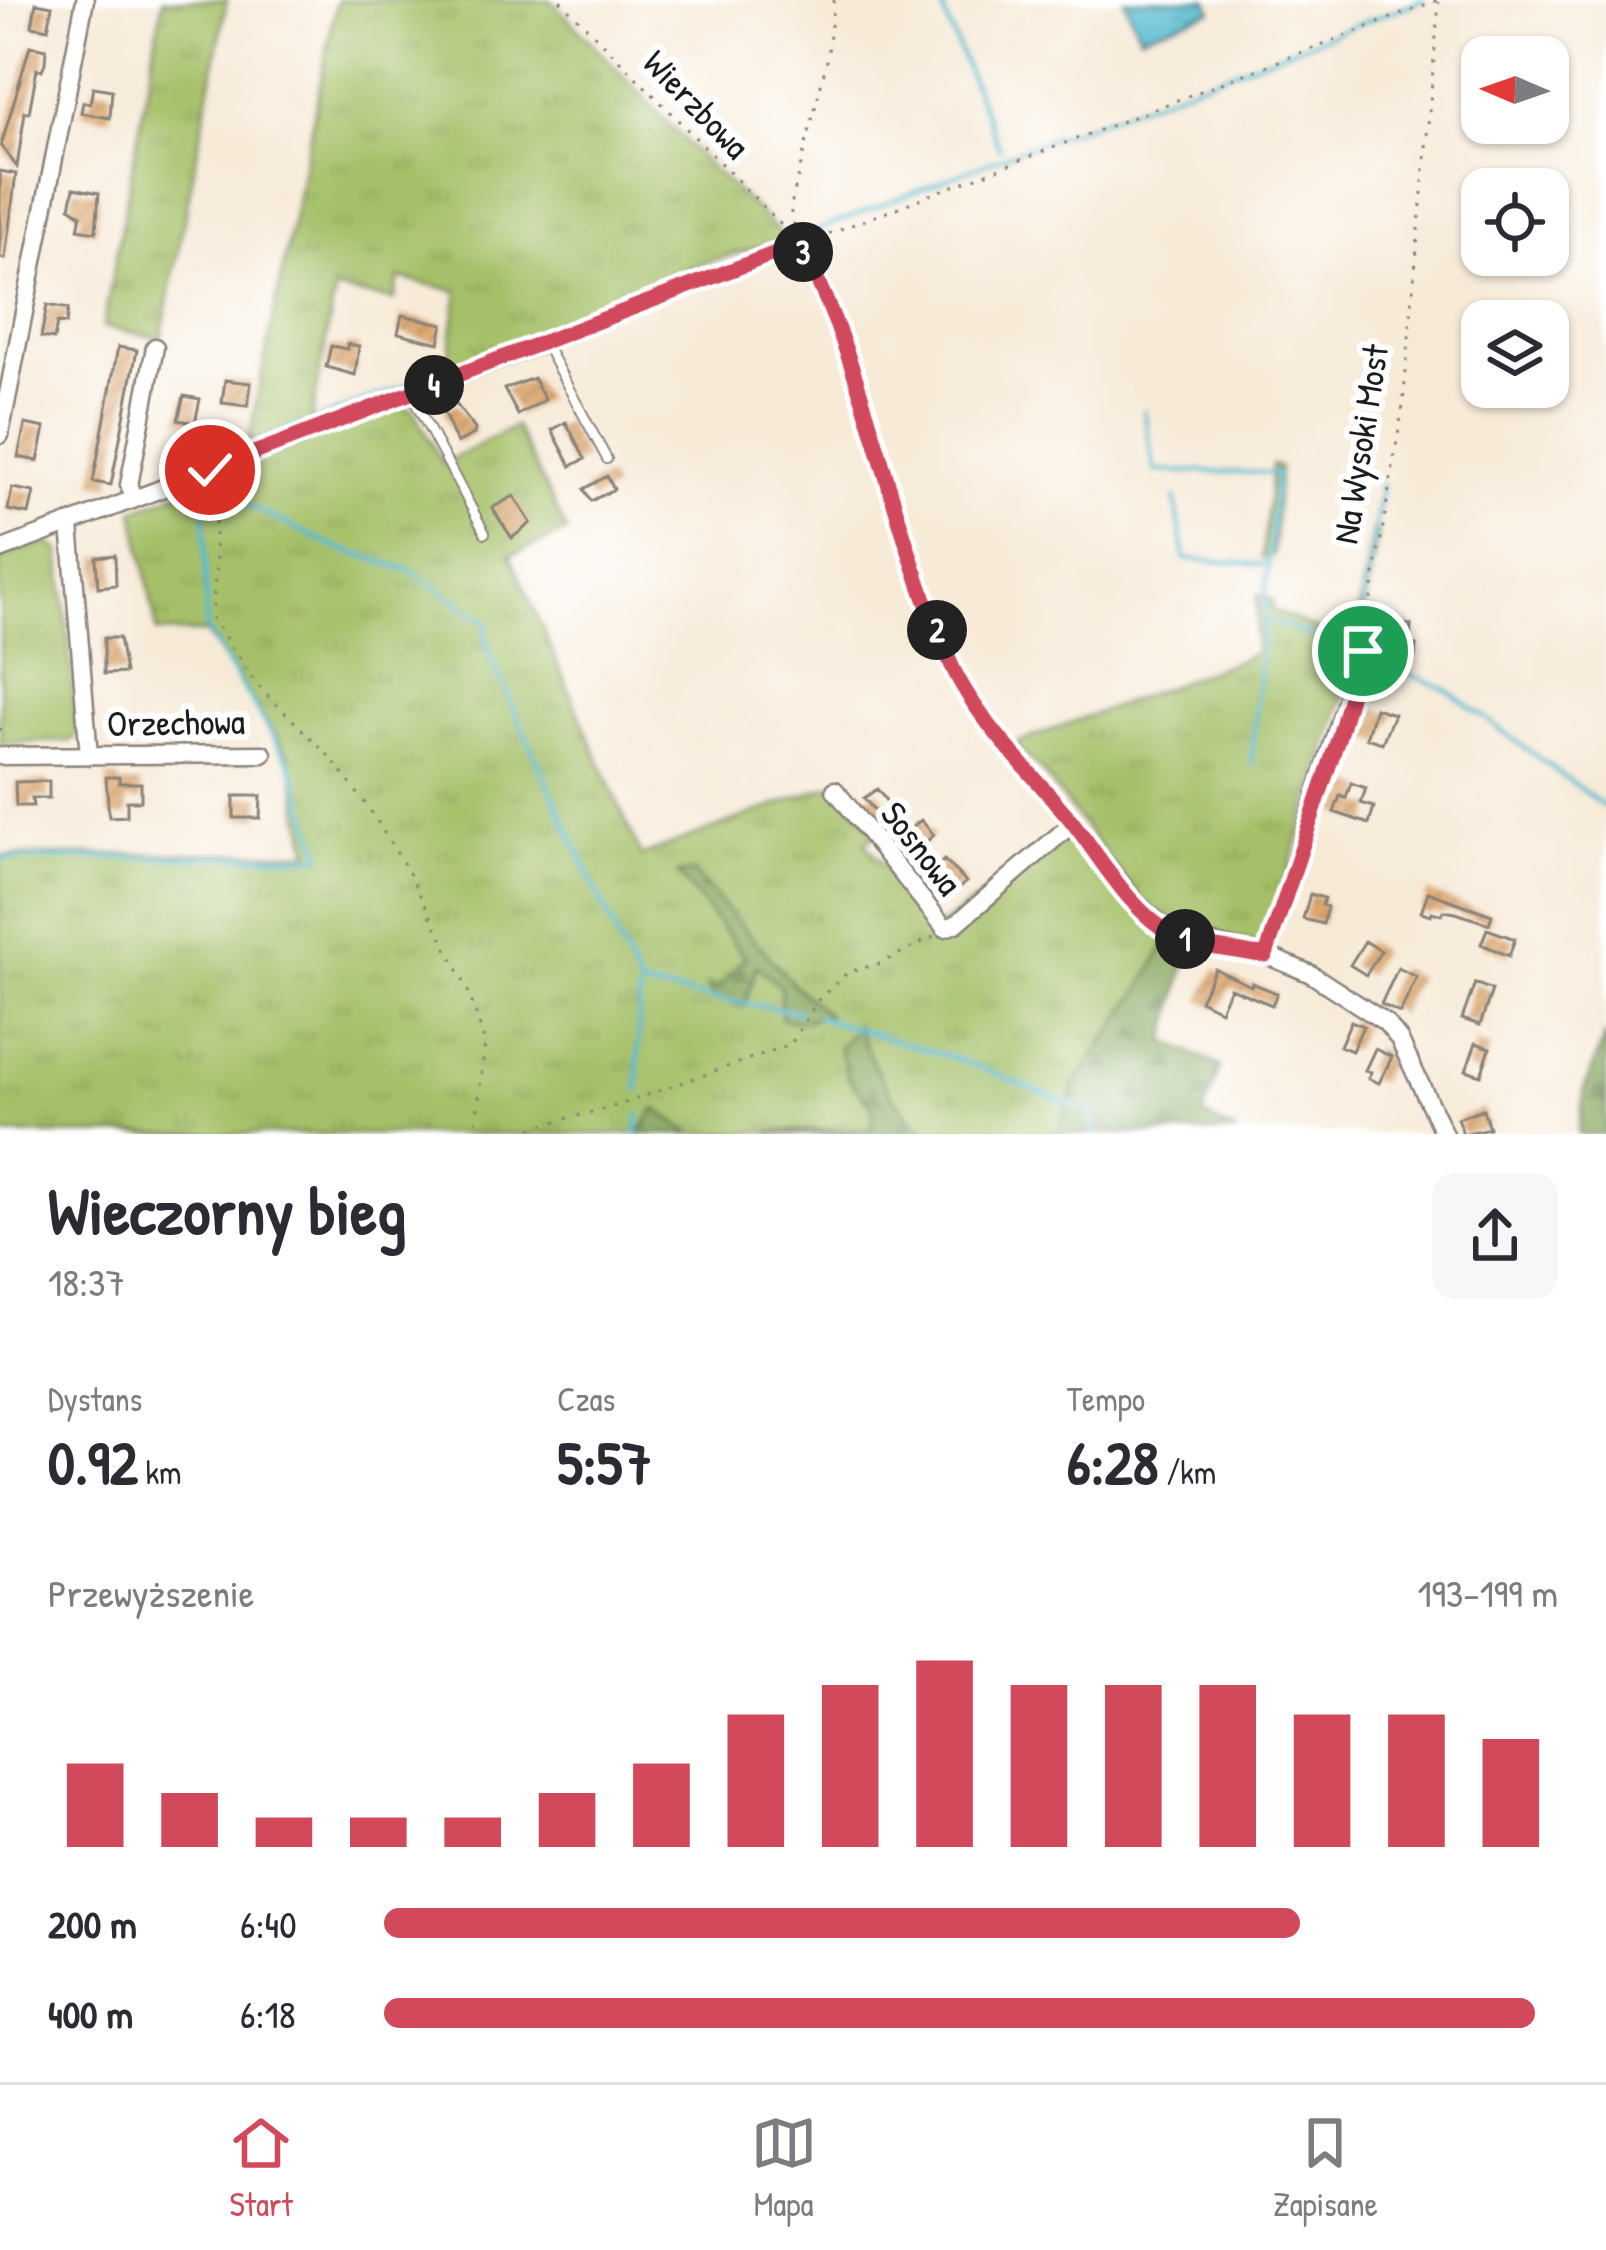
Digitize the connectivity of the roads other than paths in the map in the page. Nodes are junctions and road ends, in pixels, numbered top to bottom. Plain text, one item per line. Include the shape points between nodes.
1 (86, 0) edge
2 (545, 343) joint
3 (155, 347) dead end
4 (410, 394) junction
5 (0, 435) edge
6 (608, 459) dead end
7 (134, 500) junction
8 (70, 525) junction
9 (485, 533) dead end
10 (0, 550) edge
11 (1363, 651) road end
12 (263, 754) dead end
13 (88, 756) junction
14 (0, 757) edge
15 (835, 790) dead end
16 (1266, 955) junction
17 (1444, 1134) edge

1 - 5 street
2 - 4 street
2 - 6 lane
3 - 7 street via 129,485
4 - 7 street
4 - 9 lane
7 - 8 street
8 - 10 street
8 - 13 street, Orzechowa
11 - 16 street
12 - 13 street, Orzechowa
13 - 14 street, Orzechowa
15 - 16 street, Sosnowa via 941,925 951,928 1073,823 1174,935
16 - 17 street via 1385,1022

